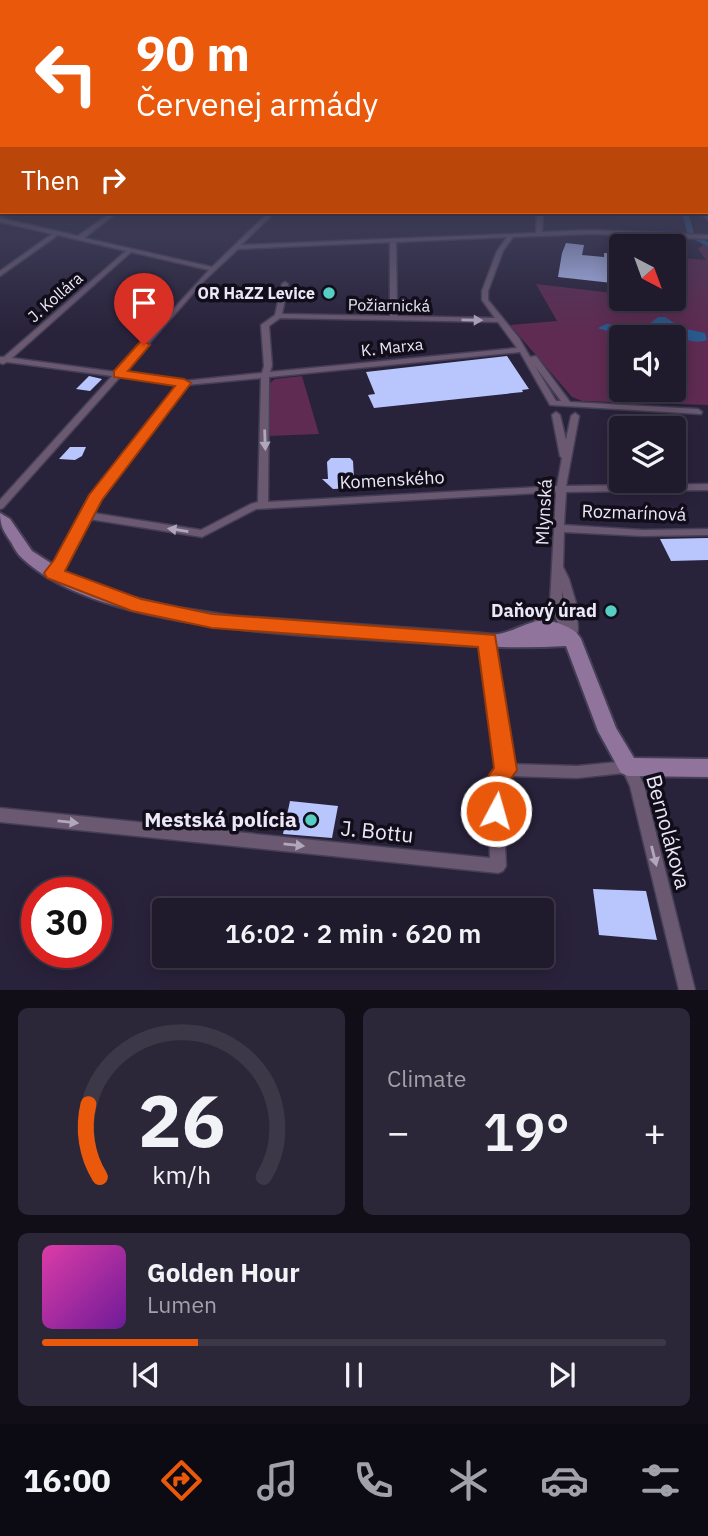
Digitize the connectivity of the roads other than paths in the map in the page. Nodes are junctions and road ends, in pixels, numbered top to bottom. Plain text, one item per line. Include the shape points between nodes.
1 (48, 239) edge
2 (78, 239) edge
3 (243, 239) edge
4 (424, 239) edge
5 (508, 239) edge
6 (393, 240) junction
7 (235, 247) junction
8 (129, 251) junction
9 (212, 269) junction
10 (0, 274) edge
11 (285, 284) dead end
12 (278, 316) junction
13 (394, 319) junction
14 (500, 320) junction
15 (521, 350) junction
16 (2, 361) edge
17 (118, 374) junction
18 (265, 375) junction
19 (184, 383) junction
20 (553, 404) junction
21 (574, 410) junction
22 (703, 412) edge
23 (556, 415) junction
24 (565, 457) junction
25 (708, 487) edge
26 (561, 489) junction
27 (263, 505) junction
28 (86, 515) junction
29 (1, 523) edge
30 (559, 528) junction
31 (708, 532) edge
32 (560, 569) junction
33 (53, 573) junction
34 (556, 604) junction
35 (537, 625) junction
36 (572, 639) junction
37 (494, 640) junction
38 (628, 767) junction
39 (708, 768) edge
40 (505, 770) junction
41 (0, 815) edge
42 (687, 990) edge

1 - 10 street
2 - 8 street
3 - 7 street
4 - 6 street
5 - 14 street via 485,291 485,300
6 - 7 street
6 - 13 street
7 - 9 street
8 - 9 street
8 - 16 street, J. Kollára
9 - 17 street
11 - 12 street
12 - 13 street, Požiarnická
12 - 18 street via 265,325
13 -> 14 street, Požiarnická
14 - 15 street
15 - 18 street, K. Marxa
15 - 20 street, Mlynská
15 - 21 street via 534,359
16 - 17 street, K. Marxa
17 - 19 street, K. Marxa
17 - 29 street
18 - 19 street, K. Marxa
18 -> 27 street
19 - 28 street
20 - 21 street
20 - 23 street, Mlynská via 549,409
21 - 22 street
21 - 23 street
21 - 24 street, Mlynská via 575,428
23 - 24 street, Mlynská
24 - 26 street, Mlynská
25 - 26 street, Komenského
26 - 27 street, Komenského
26 - 30 street, Mlynská
27 -> 28 street, Komenského via 202,534
28 - 33 street
29 - 33 street via 17,544
30 - 31 street, Rozmarínová
30 - 32 street, Mlynská
32 - 34 street, Mlynská
32 - 36 street, Mlynská via 572,597
33 - 37 street via 138,606 212,621
34 - 35 street
34 - 36 street
35 - 36 street via 555,627
35 - 37 street
36 - 37 street
36 - 38 street
37 - 40 street via 487,655
38 - 39 street
38 - 40 street via 577,772
38 -> 42 street, Bernolákova
41 -> 40 street, J. Bottu via 498,866 495,784

